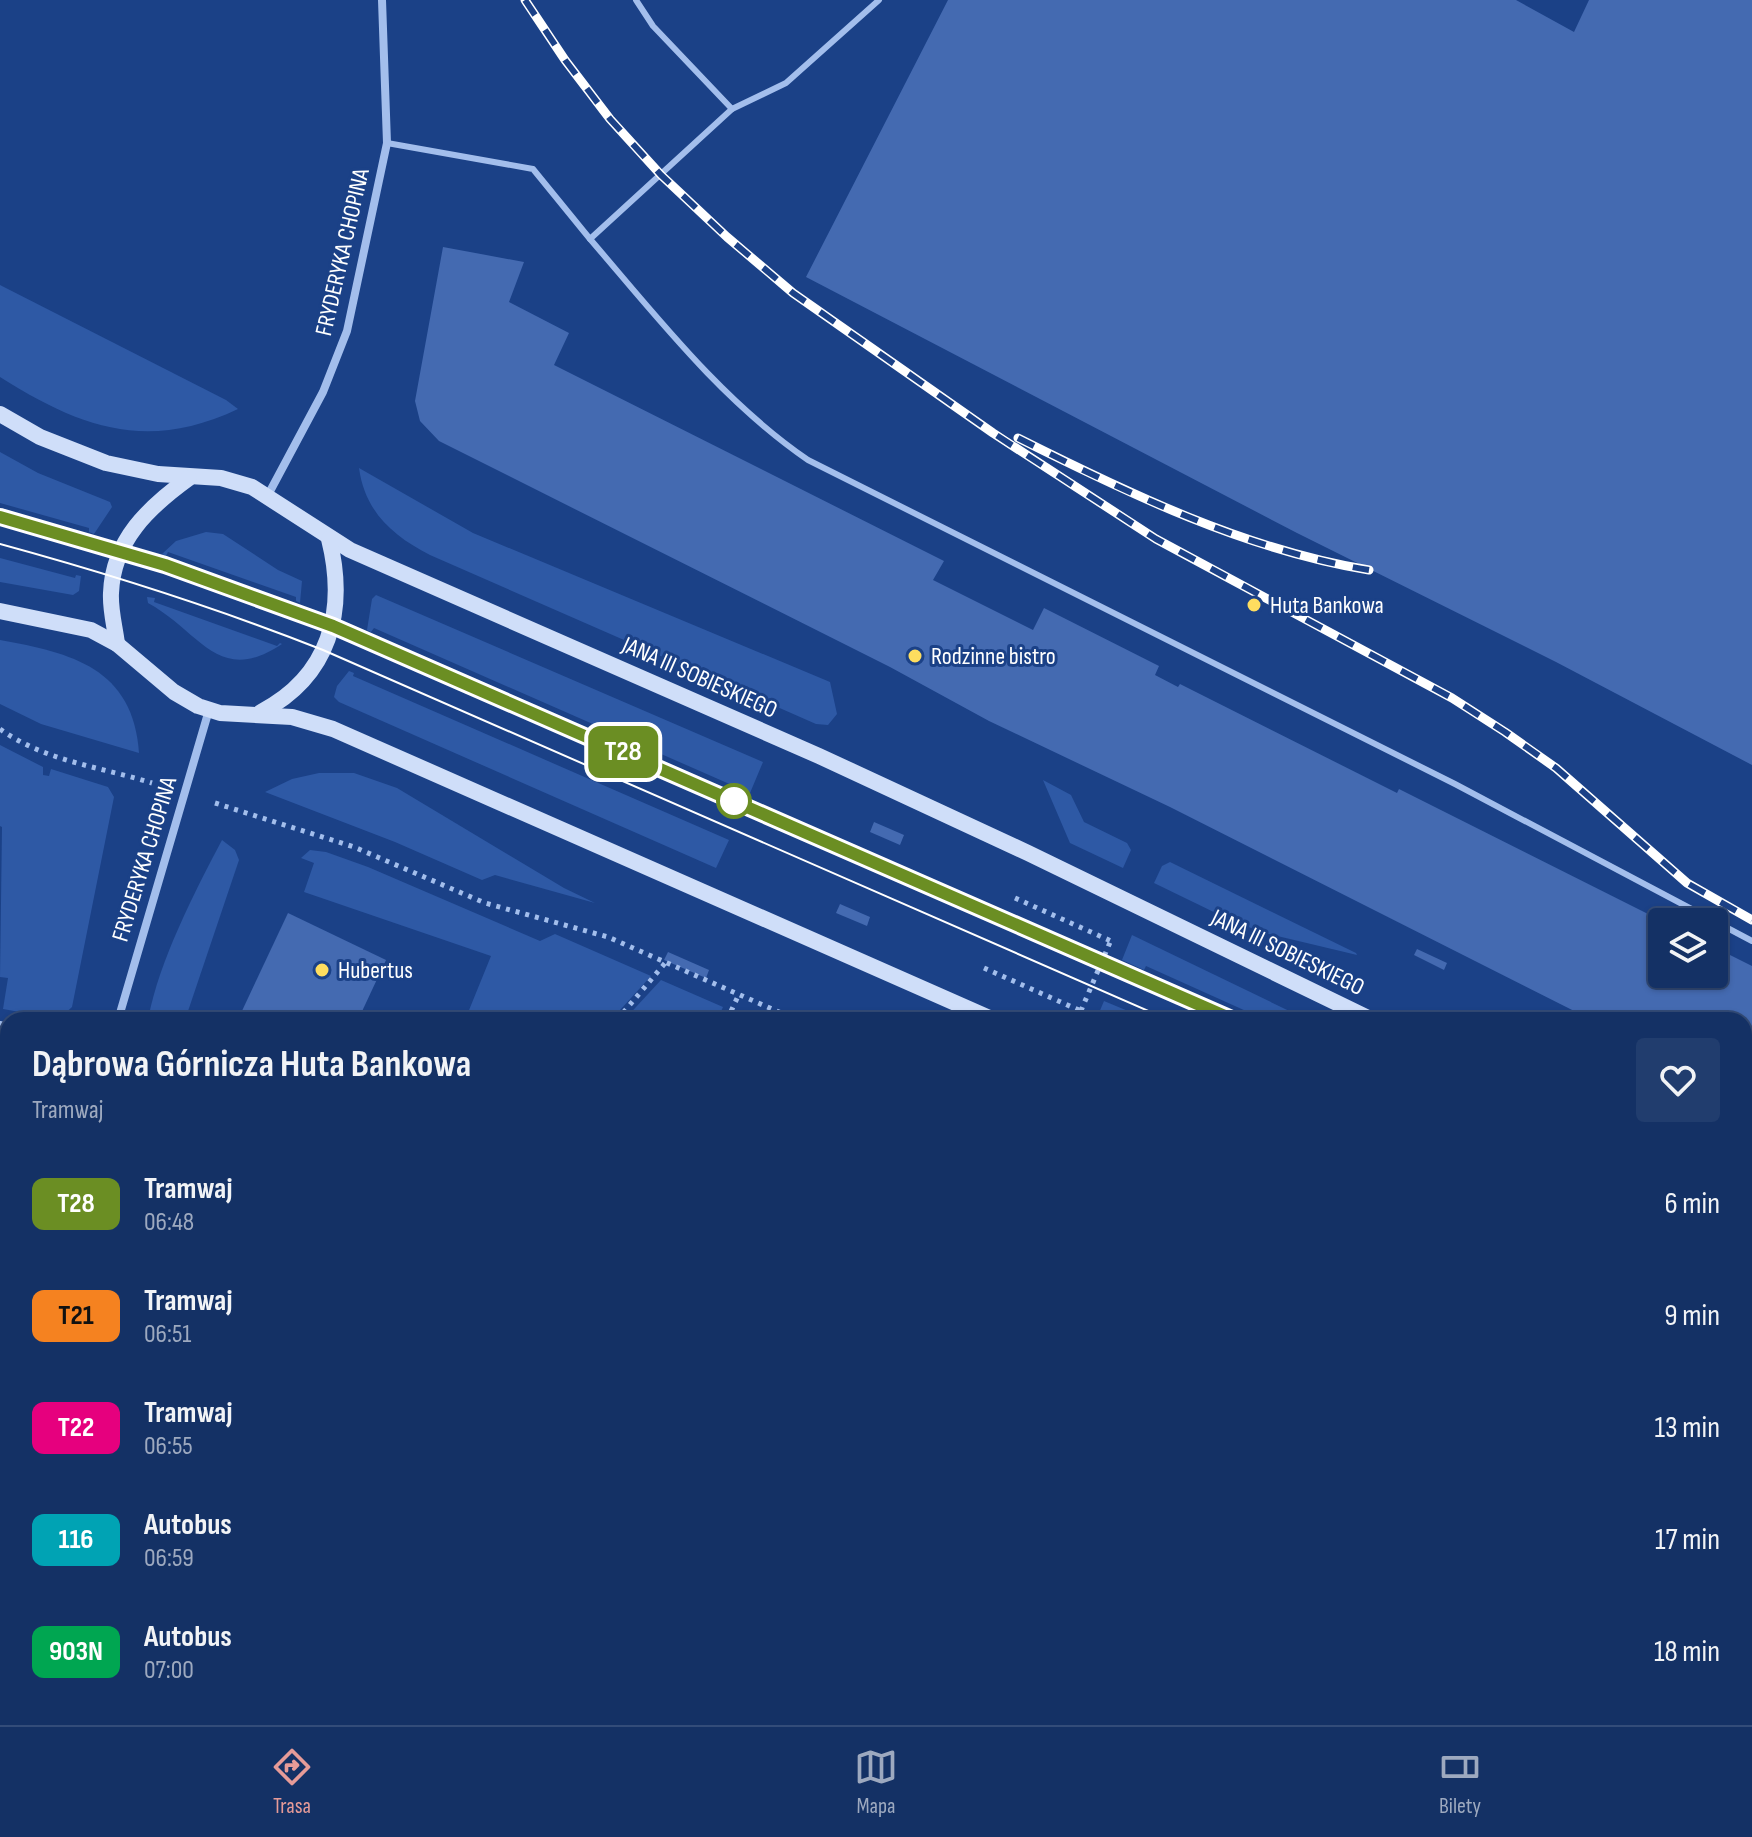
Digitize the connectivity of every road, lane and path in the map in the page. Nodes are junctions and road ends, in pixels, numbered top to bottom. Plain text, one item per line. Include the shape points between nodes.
1 (382, 0) edge
2 (636, 0) edge
3 (879, 0) edge
4 (732, 109) junction
5 (387, 143) junction
6 (590, 239) junction
7 (0, 414) edge
8 (189, 478) junction
9 (268, 495) junction
10 (329, 539) junction
11 (0, 611) edge
12 (117, 644) junction
13 (209, 709) junction
14 (260, 713) junction
15 (0, 729) edge
16 (137, 778) dead end
17 (240, 810) dead end
18 (1015, 898) dead end
19 (1117, 927) dead end
20 (1111, 941) junction
21 (1752, 941) edge
22 (666, 962) junction
23 (984, 968) dead end
24 (739, 994) junction
25 (1081, 1011) joint
26 (120, 1012) edge
27 (624, 1012) edge
28 (731, 1012) edge
29 (779, 1012) edge
30 (976, 1012) edge
31 (1355, 1012) edge

1 - 5 street, FRYDERYKA CHOPINA
2 - 4 lane via 653,26
3 - 4 lane via 786,83
4 - 6 lane
5 - 6 lane via 533,169
5 - 9 street, FRYDERYKA CHOPINA via 347,331
6 - 21 lane via 743,409 808,460 1455,784
7 - 8 main road, JANA III SOBIESKIEGO via 40,437 106,463
8 - 9 main road, JANA III SOBIESKIEGO via 237,481
8 - 12 main road via 146,512 120,551 110,597
9 - 10 main road, JANA III SOBIESKIEGO
10 - 14 main road via 337,575 333,626 305,681
10 - 31 main road, JANA III SOBIESKIEGO via 857,773
11 - 12 main road via 77,626
12 - 13 main road via 174,692
13 - 14 main road
13 - 26 street, FRYDERYKA CHOPINA
14 - 30 main road via 333,729
15 - 16 path via 43,752
17 - 22 path via 380,856 485,903 608,937
18 - 20 path
19 - 20 path
20 - 25 path
22 - 24 path
22 - 27 path
23 - 25 path
24 - 28 path
24 - 29 path

